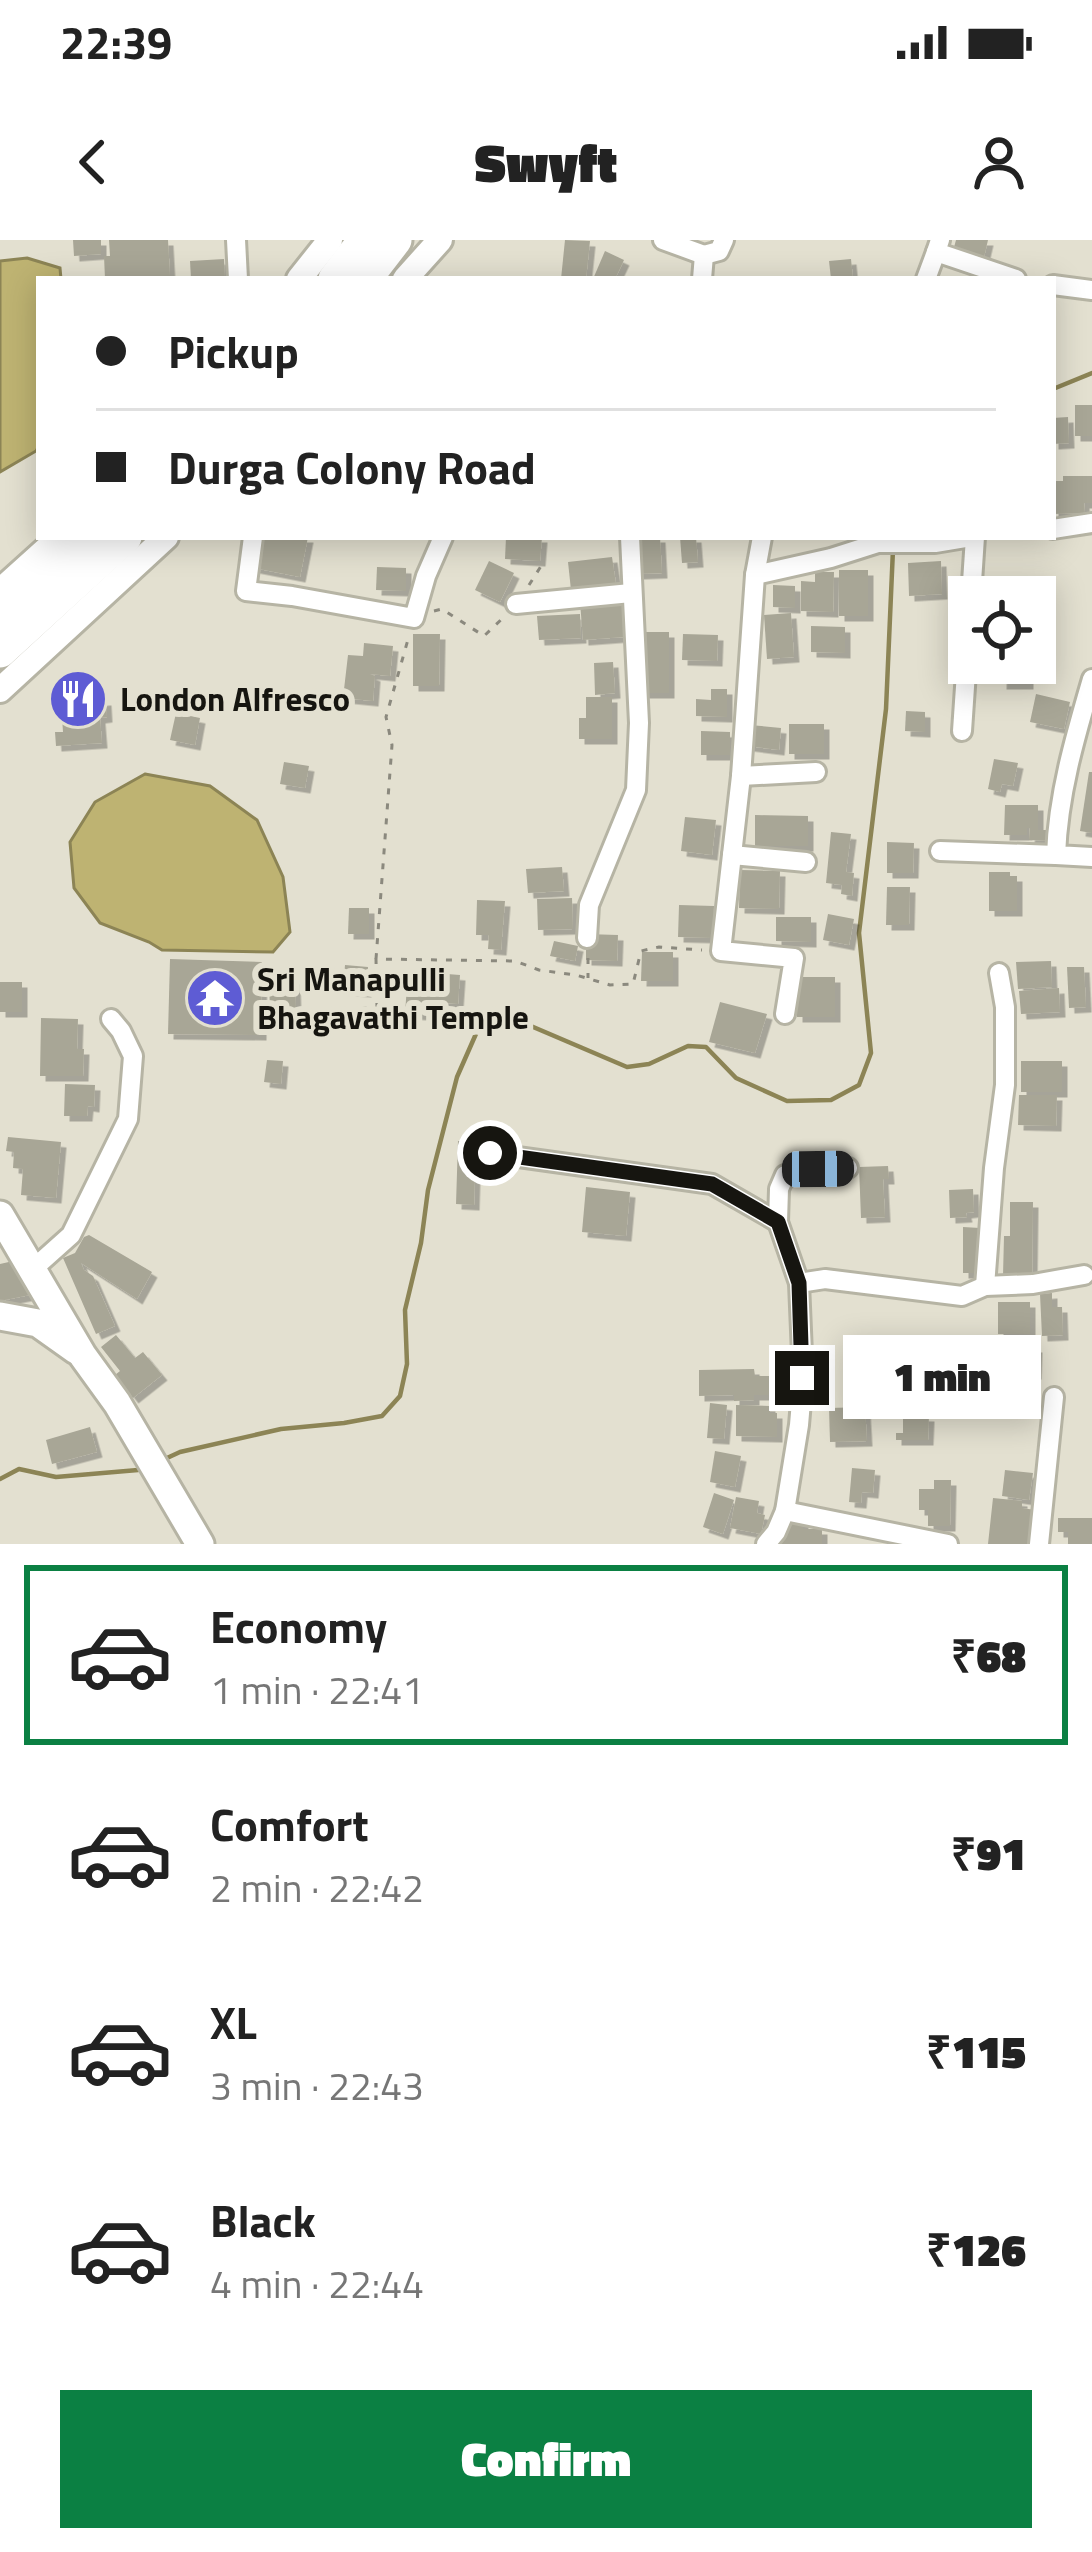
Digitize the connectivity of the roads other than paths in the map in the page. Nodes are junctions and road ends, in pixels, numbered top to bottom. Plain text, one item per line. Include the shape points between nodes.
1 (236, 240) edge
2 (330, 240) edge
3 (365, 240) edge
4 (395, 240) edge
5 (440, 240) edge
6 (663, 240) edge
7 (724, 240) edge
8 (938, 246) edge
9 (704, 255) junction
10 (238, 276) edge
11 (301, 276) edge
12 (337, 276) edge
13 (367, 276) edge
14 (408, 276) edge
15 (702, 276) edge
16 (927, 276) edge
17 (1009, 276) edge
18 (1056, 285) edge
19 (1092, 290) edge
20 (1092, 523) edge
21 (1056, 529) edge
22 (57, 540) edge
23 (88, 540) edge
24 (122, 540) edge
25 (163, 540) edge
26 (253, 540) edge
27 (442, 540) edge
28 (629, 540) edge
29 (761, 540) edge
30 (950, 540) edge
31 (973, 540) edge
32 (755, 575) junction
33 (972, 576) edge
34 (0, 591) edge
35 (631, 592) junction
36 (516, 604) road end
37 (0, 621) edge
38 (0, 651) edge
39 (1092, 679) edge
40 (965, 684) edge
41 (0, 690) edge
42 (962, 731) dead end
43 (817, 772) dead end
44 (741, 776) junction
45 (940, 851) dead end
46 (732, 855) junction
47 (1056, 855) junction
48 (1092, 857) edge
49 (806, 862) dead end
50 (587, 938) road end
51 (999, 974) dead end
52 (785, 1013) dead end
53 (111, 1019) dead end
54 (490, 1153) dead end
55 (848, 1168) dead end
56 (0, 1214) edge
57 (778, 1222) junction
58 (33, 1269) junction
59 (1084, 1275) dead end
60 (799, 1283) junction
61 (985, 1286) junction
62 (0, 1316) edge
63 (83, 1356) junction
64 (1054, 1397) dead end
65 (785, 1511) junction
66 (200, 1544) edge
67 (766, 1544) edge
68 (948, 1544) edge
69 (1039, 1544) edge

1 - 10 street
2 - 11 street
3 - 12 highway
4 - 13 highway
5 - 14 street
6 - 9 street
7 - 9 street
8 - 16 street
8 - 17 street
9 - 15 street
18 - 19 street
20 - 21 street
22 - 34 street
23 - 37 highway
24 - 38 highway
25 - 41 street
26 - 27 street via 246,591 415,618
28 - 35 street
29 - 32 street
30 - 32 street via 878,543
31 - 33 street
32 - 44 street
35 - 36 street
35 - 50 street via 636,790 589,905
39 - 47 street via 1057,820
40 - 42 street
43 - 44 street
44 - 46 street
45 - 47 street
46 - 49 street
46 - 52 street via 722,952 794,958
47 - 48 street
51 - 61 street via 1005,1085
53 - 58 street via 133,1056 128,1119 71,1235
54 - 57 street via 712,1184
55 - 57 street via 785,1175
56 - 58 main road
57 - 60 street
58 - 63 main road
59 - 61 street
60 - 61 street via 825,1279 962,1296
60 - 65 street via 802,1378
62 - 63 main road via 38,1323
63 - 66 main road
64 - 69 street
65 - 67 street
65 - 68 street

